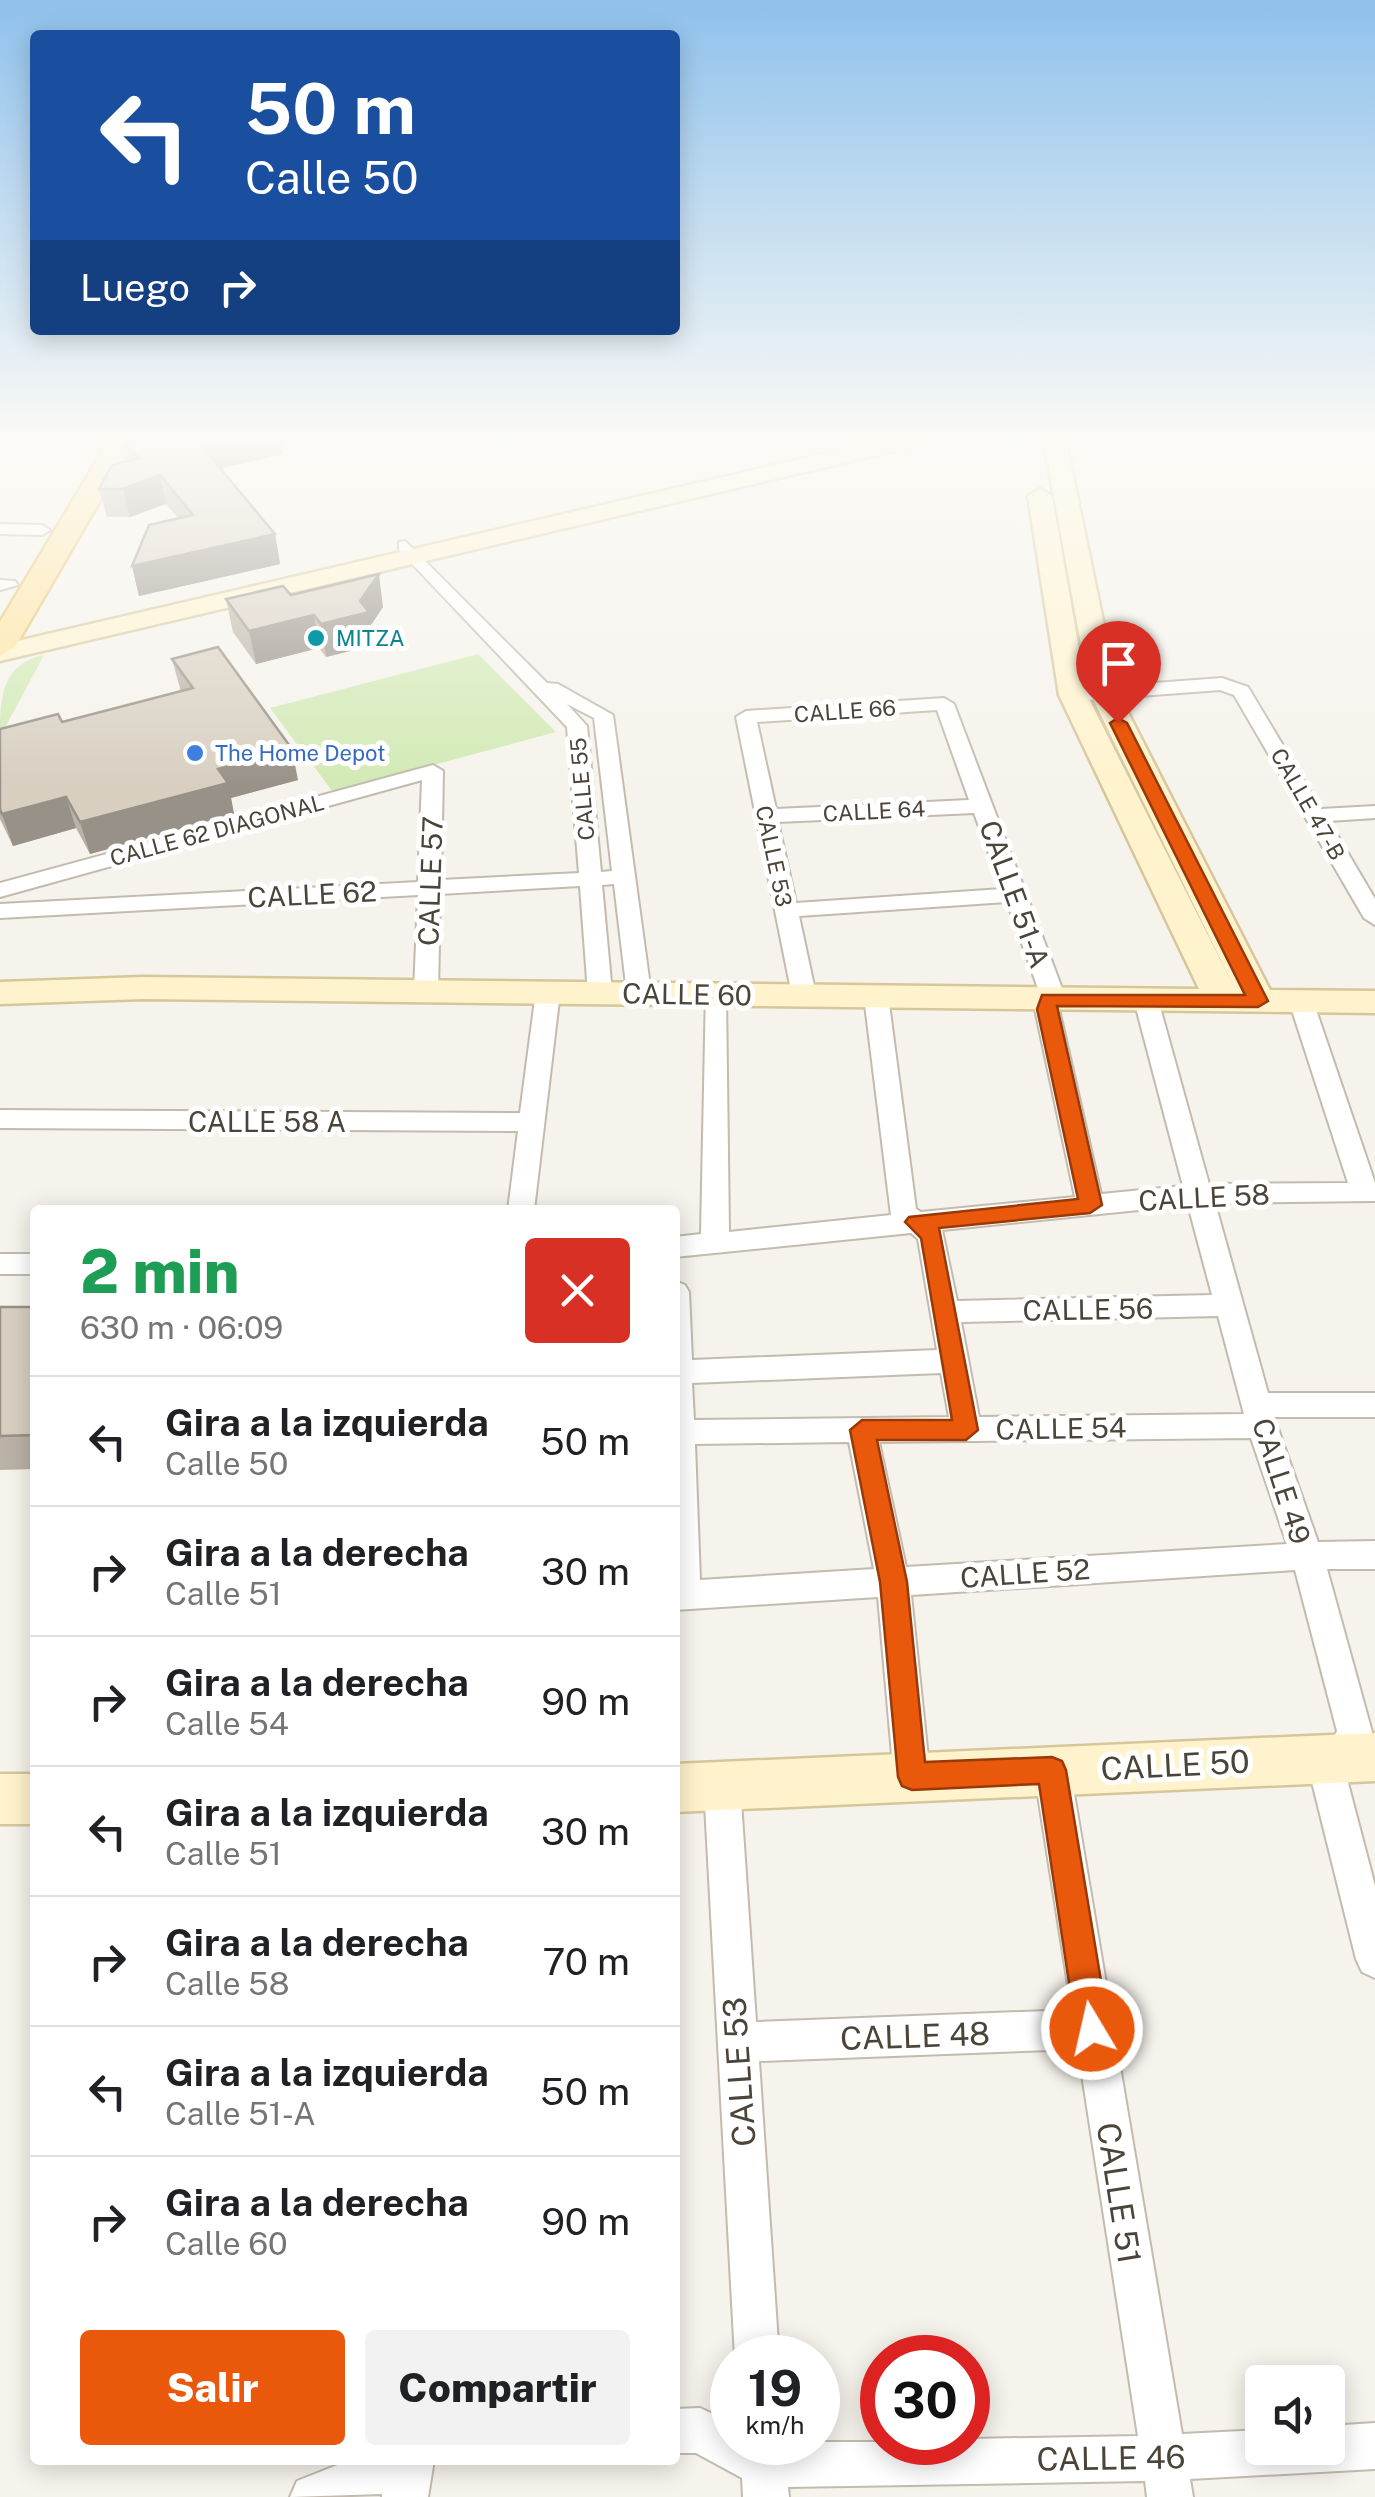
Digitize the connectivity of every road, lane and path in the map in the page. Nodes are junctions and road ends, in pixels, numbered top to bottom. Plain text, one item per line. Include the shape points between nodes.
1 (30, 554) edge
2 (38, 554) edge
3 (397, 554) edge
4 (398, 554) edge
5 (411, 554) edge
6 (1050, 554) edge
7 (1077, 554) edge
8 (8, 594) edge
9 (84, 620) junction
10 (1, 644) edge
11 (525, 675) junction
12 (1088, 694) junction
13 (944, 704) joint
14 (746, 717) joint
15 (433, 771) joint
16 (982, 806) junction
17 (1375, 812) edge
18 (766, 816) junction
19 (1315, 816) junction
20 (1178, 841) junction
21 (1145, 842) junction
22 (624, 877) junction
23 (590, 879) junction
24 (432, 888) junction
25 (0, 890) edge
26 (1015, 895) junction
27 (1372, 906) edge
28 (785, 910) junction
29 (0, 911) edge
30 (426, 991) junction
31 (548, 992) junction
32 (0, 993) edge
33 (600, 993) junction
34 (639, 993) junction
35 (714, 994) junction
36 (804, 995) junction
37 (876, 996) junction
38 (1048, 1000) junction
39 (1146, 1000) junction
40 (1222, 1000) junction
41 (1258, 1001) junction
42 (1301, 1001) junction
43 (1375, 1002) edge
44 (0, 1120) edge
45 (533, 1122) junction
46 (1370, 1192) edge
47 (1201, 1194) junction
48 (522, 1205) edge
49 (1090, 1205) junction
50 (916, 1222) junction
51 (715, 1243) junction
52 (680, 1246) edge
53 (0, 1264) edge
54 (30, 1264) edge
55 (1231, 1305) junction
56 (945, 1312) junction
57 (954, 1362) junction
58 (680, 1372) edge
59 (1375, 1406) edge
60 (1260, 1416) junction
61 (680, 1417) edge
62 (862, 1430) junction
63 (966, 1430) junction
64 (1375, 1555) edge
65 (1307, 1556) junction
66 (893, 1582) junction
67 (680, 1596) edge
68 (1359, 1757) edge
69 (1052, 1770) junction
70 (912, 1777) junction
71 (698, 1787) edge
72 (0, 1799) edge
73 (30, 1799) edge
74 (1375, 1959) edge
75 (1092, 2029) junction
76 (738, 2042) junction
77 (756, 2335) edge
78 (680, 2432) edge
79 (1375, 2446) edge
80 (397, 2465) edge
81 (409, 2465) edge
82 (764, 2468) edge
83 (1166, 2478) edge
84 (313, 2497) edge
85 (405, 2497) edge

1 - 8 main road
2 - 8 main road
3 - 9 street
4 - 10 street
5 - 11 street
6 - 12 street
7 - 12 street
8 - 9 street via 46,618
8 - 10 main road
9 - 10 street
11 - 22 street, CALLE 55 via 603,715
11 - 23 street, CALLE 55 via 577,726
12 - 19 street, CALLE 47-B via 1222,684 1241,690
12 - 20 street
12 - 21 street
13 - 14 street, CALLE 66
13 - 16 street, CALLE 51-A
14 - 18 street, CALLE 53
15 - 24 street, CALLE 57
15 - 25 street, CALLE 62 DIAGONAL
16 - 18 street, CALLE 64
16 - 26 street, CALLE 51-A
17 - 19 street
18 - 28 street, CALLE 53
19 - 27 street, CALLE 47-B
20 - 21 street
20 - 41 street
21 - 40 street
22 - 23 street, CALLE 62
22 - 34 street, CALLE 55
23 - 24 street, CALLE 62
23 - 33 street, CALLE 55
24 - 29 street, CALLE 62
24 - 30 street, CALLE 57
26 - 28 street
26 - 38 street, CALLE 51-A via 1051,991
28 - 36 street, CALLE 53
30 - 31 street, CALLE 60
30 - 32 street, CALLE 60
31 - 33 street, CALLE 60
31 - 45 street
33 - 34 street, CALLE 60
34 - 35 street, CALLE 60
35 - 36 street, CALLE 60
35 - 51 street
36 - 37 street, CALLE 60
37 - 38 street, CALLE 60
37 - 50 street via 903,1212
38 - 39 street, CALLE 60
38 - 49 street, CALLE 51-A
39 - 40 street, CALLE 60
39 - 47 street, CALLE 49
40 - 41 street, CALLE 60
41 - 42 street, CALLE 60
42 - 43 street, CALLE 60
42 - 46 street
44 - 45 street, CALLE 58 A
45 - 48 street
46 - 47 street, CALLE 58
47 - 49 street, CALLE 58
47 - 55 street, CALLE 49
49 - 50 street, CALLE 58
50 - 51 street, CALLE 58
50 - 56 street via 931,1234
51 - 52 street, CALLE 58
53 - 54 street
55 - 56 street, CALLE 56
55 - 60 street, CALLE 49
56 - 57 street
57 - 58 street
57 - 63 street
59 - 60 street, CALLE 54
60 - 63 street, CALLE 54
60 - 65 street, CALLE 49
61 - 62 street, CALLE 54
62 - 63 street, CALLE 54
62 - 66 street
64 - 65 street, CALLE 52
65 - 66 street, CALLE 52
65 - 68 street, CALLE 49
66 - 67 street, CALLE 52
66 - 70 street
68 - 69 street, CALLE 50
68 - 74 street, CALLE 49 via 1330,1782
69 - 70 street, CALLE 50
69 - 75 street, CALLE 51
70 - 71 street, CALLE 50
71 - 76 street, CALLE 53
72 - 73 street
75 - 76 street, CALLE 48
75 - 83 street, CALLE 51
76 - 77 street, CALLE 53
78 - 82 street, CALLE 46 via 700,2430
79 - 83 street, CALLE 46
80 - 84 street
81 - 85 street
82 - 83 street, CALLE 46

